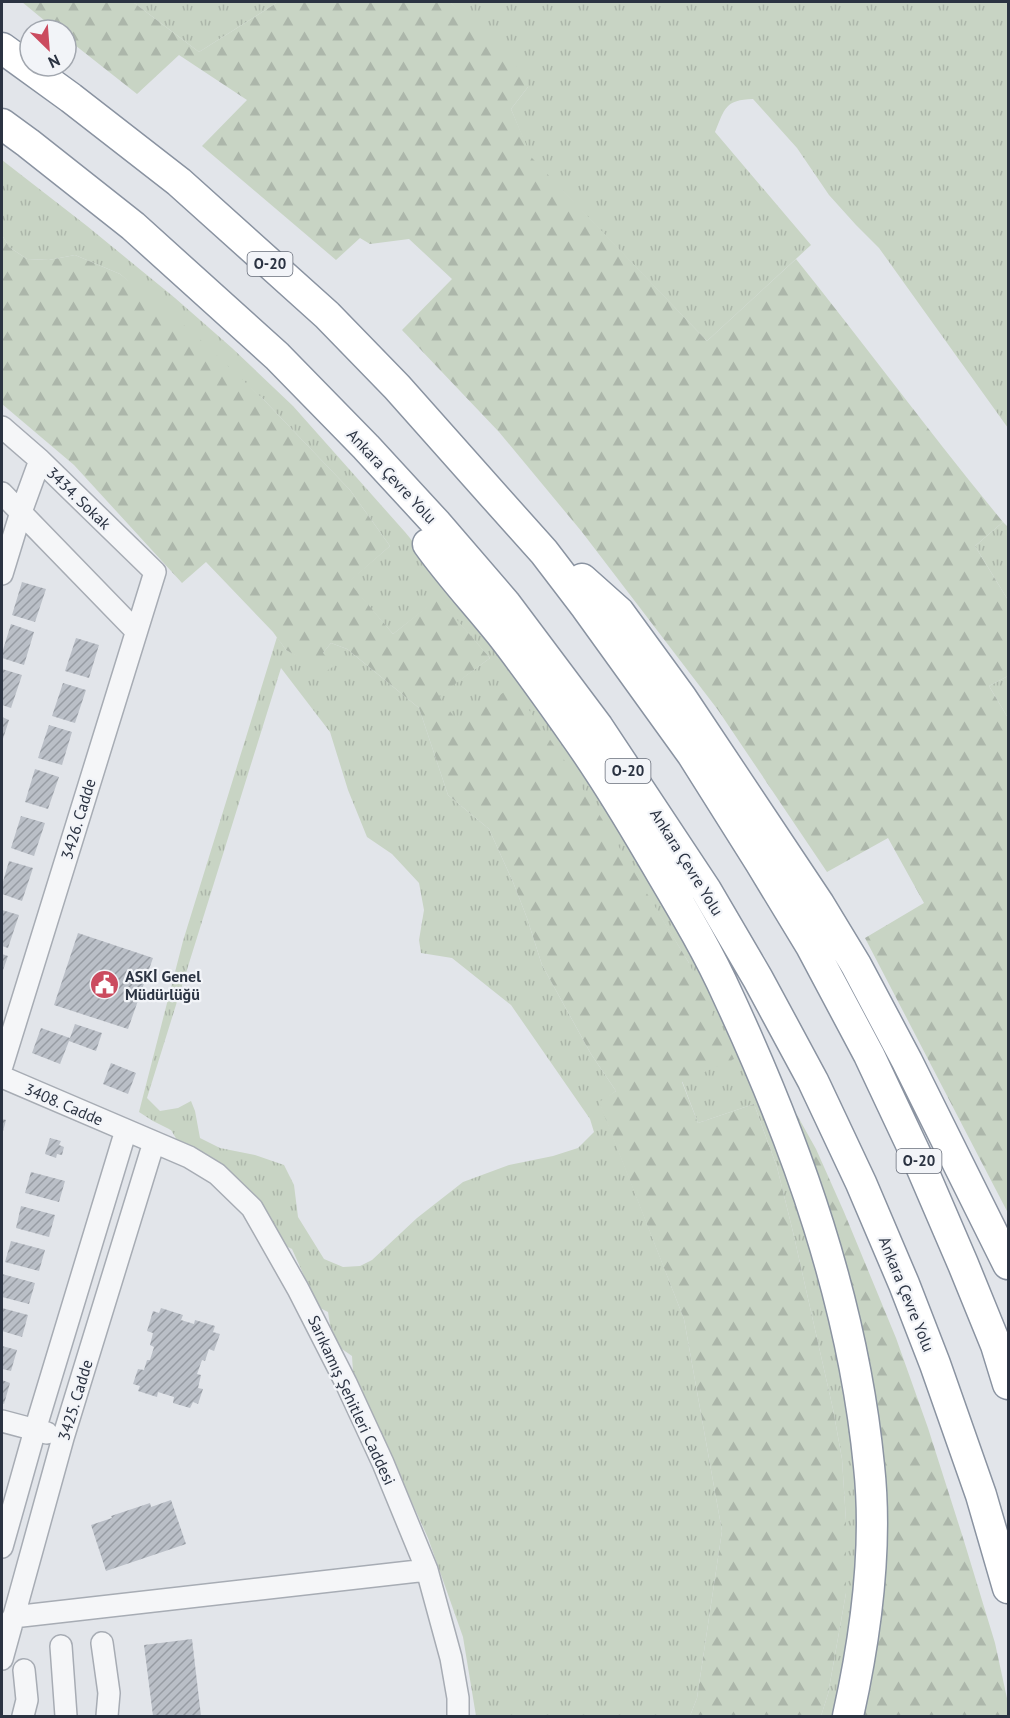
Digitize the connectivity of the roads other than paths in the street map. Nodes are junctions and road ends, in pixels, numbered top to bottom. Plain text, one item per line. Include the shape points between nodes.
1 (2, 48) edge
2 (2, 124) edge
3 (2, 427) edge
4 (366, 447) junction
5 (40, 460) junction
6 (2, 493) edge
7 (21, 512) junction
8 (509, 513) junction
9 (155, 572) joint
10 (2, 574) edge
11 (136, 632) junction
12 (2, 1066) edge
13 (2, 1077) edge
14 (126, 1130) junction
15 (154, 1142) junction
16 (1008, 1264) edge
17 (1008, 1384) edge
18 (2, 1420) edge
19 (35, 1430) junction
20 (63, 1438) junction
21 (2, 1547) edge
22 (427, 1570) junction
23 (1008, 1588) edge
24 (14, 1617) junction
25 (102, 1642) dead end
26 (61, 1646) dead end
27 (2, 1659) edge
28 (24, 1670) dead end
29 (23, 1716) edge
30 (66, 1716) edge
31 (107, 1716) edge
32 (458, 1716) edge
33 (848, 1716) edge

1 - 8 highway, O-20 via 179,182 327,315
2 - 4 highway, Ankara Çevre Yolu / O-20 via 133,226 277,356
3 - 5 street, 3434. Sokak
4 - 23 highway, Ankara Çevre Yolu / O-20 via 505,603 598,727 706,890 758,980 813,1082 904,1284 959,1429
4 - 33 highway via 429,546 502,636 620,804 728,993 773,1098 829,1259 856,1378 869,1467 872,1540 865,1631
5 - 7 street
5 - 9 street, 3434. Sokak
6 - 7 street
7 - 10 street
7 - 11 street
8 - 16 highway via 619,612 819,904 856,965 950,1144
8 - 17 highway, O-20 via 586,607 692,754 811,946 917,1157 996,1345
9 - 11 street, 3426. Cadde
11 - 12 street, 3426. Cadde
13 - 14 street, 3408. Cadde
14 - 15 street, 3408. Cadde
14 - 19 street, 3425. Cadde
15 - 20 street, 3425. Cadde
15 - 22 street, Sarıkamış Şehitleri Caddesi via 218,1174 252,1209 346,1383 384,1463
18 - 19 street
19 - 20 street
19 - 21 street, 3425. Cadde
20 - 24 street, 3425. Cadde
22 - 24 street
22 - 32 street, Sarıkamış Şehitleri Caddesi via 451,1659
24 - 27 street, 3425. Cadde
25 - 31 street via 109,1693
26 - 30 street
28 - 29 street via 27,1700

